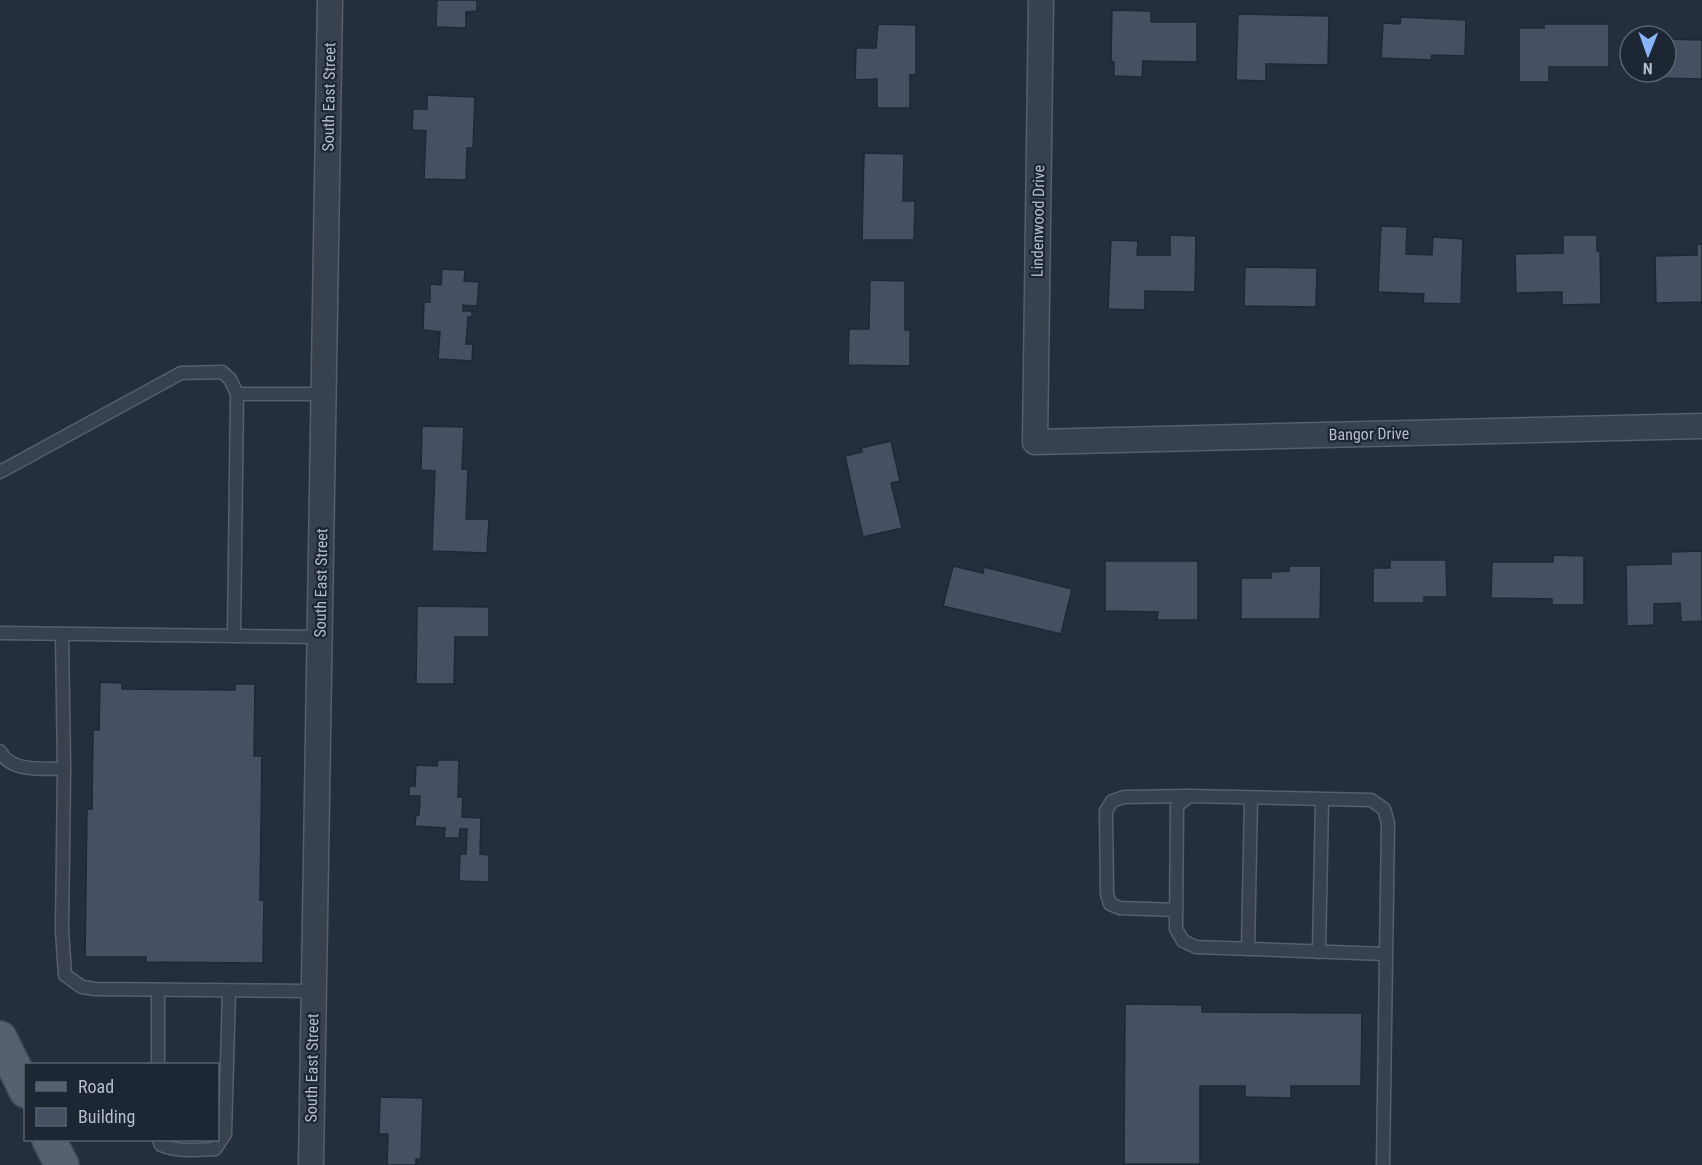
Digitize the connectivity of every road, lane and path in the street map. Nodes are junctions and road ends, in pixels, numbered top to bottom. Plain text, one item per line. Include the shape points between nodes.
1 (330, 0) edge
2 (1041, 0) edge
3 (237, 394) junction
4 (324, 394) junction
5 (1702, 426) edge
6 (1035, 442) joint
7 (0, 472) edge
8 (0, 633) edge
9 (62, 634) junction
10 (234, 636) junction
11 (320, 637) junction
12 (0, 751) edge
13 (64, 769) junction
14 (1189, 796) junction
15 (1251, 798) junction
16 (1322, 800) junction
17 (1176, 910) junction
18 (1248, 949) junction
19 (1318, 952) junction
20 (1385, 954) junction
21 (158, 990) junction
22 (229, 991) junction
23 (314, 991) junction
24 (0, 1038) edge
25 (158, 1063) edge
26 (24, 1087) edge
27 (50, 1141) edge
28 (159, 1141) edge
29 (62, 1165) edge
30 (310, 1165) edge
31 (1383, 1165) edge

1 - 4 street, South East Street
2 - 6 street, Lindenwood Drive
3 - 4 lane
3 - 7 lane via 222,372 181,374
3 - 10 lane
4 - 11 street, South East Street
5 - 6 street, Bangor Drive
8 - 9 lane
9 - 10 lane
9 - 13 lane
10 - 11 lane
11 - 23 street, South East Street
12 - 13 lane via 18,767
13 - 21 lane via 64,975 82,987
14 - 15 lane
14 - 17 lane via 1177,806
14 - 17 lane via 1124,797 1112,801 1106,811 1110,904 1120,908
15 - 16 lane
15 - 18 lane
16 - 19 lane
16 - 20 lane via 1371,800 1384,809 1388,823
17 - 18 lane via 1176,929 1183,941 1196,947
18 - 19 lane
19 - 20 lane
20 - 31 lane
21 - 22 lane
21 - 25 lane
22 - 23 lane
22 - 28 lane via 227,1103 221,1144 215,1149 169,1149
23 - 30 street, South East Street
24 - 26 main road
27 - 29 main road

